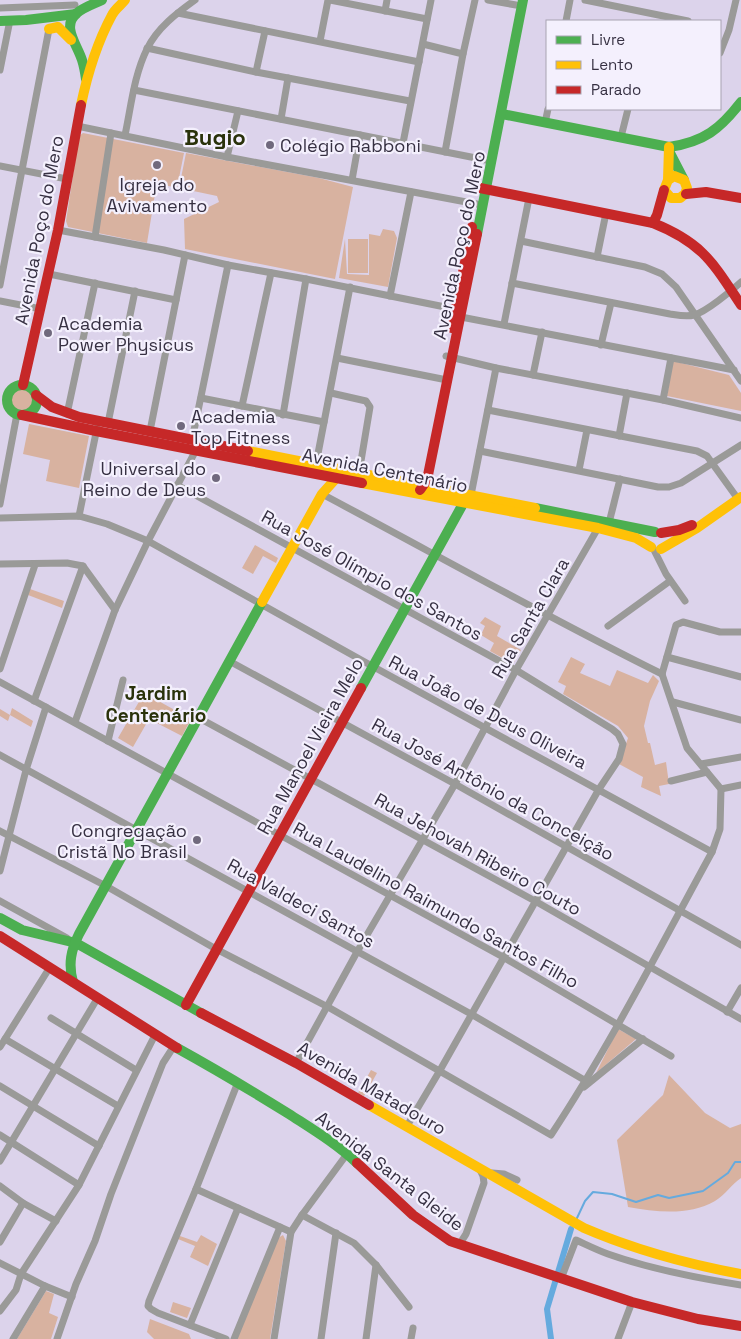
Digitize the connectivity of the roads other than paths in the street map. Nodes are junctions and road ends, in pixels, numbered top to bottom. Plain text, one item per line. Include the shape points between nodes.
1 (81, 0) edge
2 (102, 0) edge
3 (125, 0) edge
4 (196, 0) edge
5 (329, 0) edge
6 (387, 0) edge
7 (431, 0) edge
8 (475, 0) edge
9 (488, 0) edge
10 (570, 0) edge
11 (585, 0) edge
12 (736, 0) edge
13 (346, 2) edge
14 (519, 2) edge
15 (41, 3) edge
16 (0, 8) edge
17 (75, 9) junction
18 (738, 9) edge
19 (385, 11) junction
20 (178, 12) junction
21 (41, 18) junction
22 (427, 19) junction
23 (5, 20) edge
24 (566, 20) edge
25 (683, 20) edge
26 (721, 28) edge
27 (49, 29) joint
28 (729, 30) junction
29 (265, 31) junction
30 (320, 41) junction
31 (74, 42) junction
32 (423, 44) junction
33 (147, 48) junction
34 (721, 50) edge
35 (463, 54) junction
36 (419, 62) junction
37 (0, 70) edge
38 (256, 72) junction
39 (288, 78) junction
40 (86, 80) junction
41 (134, 90) junction
42 (410, 101) junction
43 (740, 105) edge
44 (548, 110) edge
45 (628, 110) edge
46 (238, 111) junction
47 (502, 114) junction
48 (281, 119) junction
49 (545, 122) junction
50 (77, 126) junction
51 (111, 133) junction
52 (125, 135) junction
53 (360, 135) junction
54 (621, 137) junction
55 (402, 143) junction
56 (669, 148) junction
57 (445, 152) junction
58 (227, 157) junction
59 (486, 160) junction
60 (0, 166) edge
61 (23, 170) junction
62 (67, 179) junction
63 (352, 180) junction
64 (685, 181) junction
65 (666, 185) junction
66 (483, 189) junction
67 (411, 192) junction
68 (706, 192) junction
69 (682, 197) junction
70 (529, 198) junction
71 (741, 198) edge
72 (477, 204) junction
73 (606, 213) junction
74 (655, 219) junction
75 (58, 230) junction
76 (95, 237) junction
77 (520, 241) junction
78 (185, 255) junction
79 (597, 257) junction
80 (228, 265) junction
81 (2, 269) edge
82 (271, 273) junction
83 (49, 274) junction
84 (306, 279) junction
85 (741, 282) edge
86 (95, 283) junction
87 (512, 283) junction
88 (0, 284) edge
89 (350, 287) junction
90 (135, 291) junction
91 (731, 291) junction
92 (390, 296) junction
93 (176, 300) junction
94 (0, 301) edge
95 (611, 303) junction
96 (741, 305) edge
97 (41, 309) junction
98 (458, 313) junction
99 (696, 315) junction
100 (504, 324) junction
101 (542, 332) junction
102 (601, 345) junction
103 (449, 357) junction
104 (337, 358) junction
105 (671, 358) junction
106 (496, 368) junction
107 (734, 370) junction
108 (533, 375) junction
109 (442, 380) junction
110 (741, 381) edge
111 (18, 387) junction
112 (0, 390) edge
113 (331, 392) junction
114 (627, 394) junction
115 (36, 395) junction
116 (201, 398) junction
117 (663, 400) junction
118 (0, 405) edge
119 (242, 406) junction
120 (488, 410) junction
121 (17, 414) junction
122 (67, 414) junction
123 (283, 415) junction
124 (741, 418) edge
125 (324, 422) junction
126 (101, 425) junction
127 (587, 430) junction
128 (153, 435) junction
129 (619, 436) junction
130 (741, 444) edge
131 (194, 445) junction
132 (480, 451) junction
133 (712, 462) junction
134 (316, 464) junction
135 (579, 470) junction
136 (346, 471) junction
137 (3, 472) edge
138 (359, 473) junction
139 (335, 478) junction
140 (620, 479) junction
141 (178, 485) junction
142 (417, 488) junction
143 (322, 494) junction
144 (740, 498) edge
145 (468, 499) junction
146 (0, 504) edge
147 (715, 514) junction
148 (79, 516) junction
149 (0, 518) edge
150 (609, 522) junction
151 (598, 528) junction
152 (658, 533) junction
153 (148, 541) junction
154 (291, 548) junction
155 (655, 548) junction
156 (435, 553) junction
157 (0, 564) edge
158 (35, 564) junction
159 (83, 566) junction
160 (670, 581) junction
161 (685, 601) dead end
162 (261, 605) junction
163 (115, 610) junction
164 (404, 610) junction
165 (548, 616) junction
166 (608, 626) dead end
167 (741, 632) edge
168 (667, 657) junction
169 (231, 662) junction
170 (372, 666) junction
171 (0, 669) edge
172 (516, 670) junction
173 (662, 674) junction
174 (741, 676) edge
175 (123, 680) dead end
176 (0, 682) edge
177 (34, 701) junction
178 (673, 702) junction
179 (46, 707) junction
180 (199, 718) junction
181 (741, 720) edge
182 (75, 722) junction
183 (342, 723) junction
184 (485, 728) junction
185 (108, 741) junction
186 (0, 755) edge
187 (741, 757) edge
188 (701, 764) junction
189 (26, 770) junction
190 (707, 772) junction
191 (167, 774) junction
192 (310, 779) junction
193 (671, 781) dead end
194 (455, 784) junction
195 (741, 785) edge
196 (721, 788) junction
197 (598, 789) junction
198 (136, 830) junction
199 (0, 831) edge
200 (279, 835) junction
201 (10, 836) junction
202 (422, 839) junction
203 (566, 846) junction
204 (712, 852) junction
205 (0, 871) edge
206 (106, 886) junction
207 (248, 891) junction
208 (390, 896) junction
209 (0, 901) edge
210 (534, 901) junction
211 (680, 911) junction
212 (0, 918) edge
213 (0, 936) edge
214 (76, 942) junction
215 (741, 945) edge
216 (216, 949) junction
217 (357, 952) junction
218 (503, 957) junction
219 (50, 967) junction
220 (650, 967) junction
221 (73, 982) junction
222 (741, 988) edge
223 (97, 999) junction
224 (186, 1006) junction
225 (328, 1007) junction
226 (727, 1012) junction
227 (472, 1014) junction
228 (51, 1018) dead end
229 (741, 1020) edge
230 (618, 1024) junction
231 (77, 1033) junction
232 (155, 1035) junction
233 (5, 1039) junction
234 (643, 1039) junction
235 (174, 1046) junction
236 (0, 1047) edge
237 (671, 1056) dead end
238 (296, 1063) junction
239 (55, 1069) junction
240 (136, 1070) junction
241 (439, 1072) junction
242 (586, 1081) junction
243 (238, 1082) junction
244 (0, 1086) edge
245 (580, 1091) junction
246 (32, 1106) junction
247 (118, 1106) junction
248 (407, 1126) junction
249 (0, 1135) edge
250 (10, 1142) junction
251 (99, 1146) junction
252 (347, 1154) junction
253 (0, 1161) edge
254 (479, 1168) junction
255 (490, 1174) junction
256 (518, 1180) dead end
257 (79, 1185) junction
258 (0, 1186) edge
259 (196, 1190) junction
260 (23, 1202) junction
261 (238, 1208) junction
262 (302, 1214) junction
263 (56, 1221) junction
264 (280, 1227) junction
265 (291, 1232) junction
266 (336, 1233) junction
267 (0, 1242) edge
268 (459, 1246) junction
269 (0, 1263) edge
270 (376, 1265) junction
271 (21, 1274) junction
272 (741, 1276) edge
273 (561, 1279) junction
274 (45, 1286) junction
275 (72, 1297) junction
276 (632, 1302) junction
277 (410, 1307) dead end
278 (0, 1310) edge
279 (190, 1325) junction
280 (741, 1326) edge
281 (13, 1339) edge
282 (57, 1339) edge
283 (226, 1339) edge
284 (234, 1339) edge
285 (274, 1339) edge
286 (320, 1339) edge
287 (366, 1339) edge
288 (618, 1339) edge

1 - 17 street
2 - 17 main road
3 - 40 main road, Avenida Poço do Mero via 108,24
4 - 20 street
5 - 13 street
5 - 30 street
6 - 19 street
7 - 22 street
8 - 35 street
9 - 14 street
10 - 24 street
11 - 25 street
12 - 18 street
13 - 19 street
14 - 47 main road, Avenida Poço do Mero
14 - 59 main road, Avenida Poço do Mero
15 - 16 street
15 - 17 street
15 - 21 street
17 - 21 main road
17 - 31 main road, Avenida Poço do Mero via 70,29
18 - 28 street
19 - 22 street
20 - 29 street
20 - 33 street
21 - 23 main road
22 - 32 street
23 - 37 street
26 - 28 street
27 - 31 main road via 58,27
27 - 61 street
28 - 34 street
29 - 30 street
29 - 38 street
30 - 36 street
31 - 40 main road, Avenida Poço do Mero via 83,61
32 - 35 street
32 - 36 street
33 - 38 street
33 - 41 street
35 - 57 street
36 - 42 street
38 - 39 street
39 - 42 street
39 - 48 street
40 - 50 main road, Avenida Poço do Mero
41 - 46 street
41 - 52 street
42 - 55 street
43 - 56 main road via 705,138
44 - 49 street
45 - 54 street
46 - 48 street
46 - 58 street
47 - 49 main road
47 - 66 main road, Avenida Poço do Mero
48 - 53 street
49 - 54 main road
50 - 51 street
50 - 62 main road, Avenida Poço do Mero
51 - 52 street
51 - 76 street
52 - 58 street
53 - 55 street
53 - 63 street
54 - 56 main road
55 - 57 street
56 - 64 main road
56 - 65 main road
57 - 59 street
58 - 63 street
59 - 66 main road, Avenida Poço do Mero
60 - 61 street
61 - 62 street
61 - 81 street
62 - 75 main road, Avenida Poço do Mero
63 - 67 street
64 - 65 main road via 678,176
64 - 68 main road
64 - 69 main road via 687,190
65 - 69 main road via 671,198
65 - 74 main road
66 - 70 main road
66 - 72 main road, Avenida Poço do Mero
66 - 98 main road, Avenida Poço do Mero
67 - 72 street
67 - 92 street
68 - 69 main road
68 - 71 main road
69 - 74 main road
70 - 73 main road
70 - 77 street
72 - 98 main road, Avenida Poço do Mero
73 - 74 main road
73 - 79 street
74 - 91 main road via 708,256
75 - 76 street
75 - 83 main road, Avenida Poço do Mero
76 - 78 street
77 - 79 street
77 - 87 street
78 - 80 street
78 - 93 street
79 - 99 street via 646,267 662,274
80 - 82 street
80 - 116 street
81 - 88 street
82 - 84 street
82 - 119 street
83 - 86 street
83 - 97 main road, Avenida Poço do Mero
84 - 89 street
84 - 123 street
85 - 91 street
86 - 90 street
86 - 122 street
87 - 95 street
87 - 100 street
89 - 92 street
89 - 104 street
90 - 93 street
90 - 126 street
91 - 96 main road
91 - 99 street
92 - 98 street
93 - 128 street
94 - 97 street
95 - 99 street via 670,314
95 - 102 street
97 - 111 main road, Avenida Poço do Mero
98 - 100 street
98 - 103 main road, Avenida Poço do Mero
99 - 107 street
100 - 101 street
101 - 102 street
101 - 108 street
102 - 105 street
103 - 106 street
103 - 109 main road, Avenida Poço do Mero
103 - 142 main road, Avenida Poço do Mero via 444,403 427,480
104 - 109 street
104 - 113 street
105 - 107 street
105 - 117 street
106 - 108 street
106 - 120 street
107 - 110 street
108 - 114 street
109 - 142 main road, Avenida Poço do Mero via 425,468
111 - 112 main road
111 - 115 main road via 31,388
111 - 121 main road via 10,392 7,400
113 - 125 street
113 - 138 street via 366,401 370,407
114 - 117 street
114 - 129 street
115 - 121 main road via 31,412
115 - 122 main road, Avenida Centenário
116 - 119 street
116 - 131 street
117 - 124 street
118 - 121 main road, Avenida Centenário
119 - 123 street
120 - 127 street
120 - 132 street
121 - 126 main road, Avenida Centenário
121 - 137 street
122 - 126 main road, Avenida Centenário
123 - 125 street
125 - 134 street
126 - 128 main road, Avenida Centenário
126 - 148 street
127 - 129 street
127 - 135 street
128 - 131 main road, Avenida Centenário
129 - 133 street via 697,451
130 - 133 street
131 - 134 main road, Avenida Centenário
131 - 139 main road, Avenida Centenário
131 - 141 street
132 - 135 street
132 - 145 street
133 - 140 street via 687,480 670,487
133 - 144 street
134 - 136 main road, Avenida Centenário
135 - 140 street
136 - 138 main road, Avenida Centenário
136 - 139 main road
137 - 146 street
138 - 142 main road, Avenida Centenário
139 - 142 main road, Avenida Centenário
139 - 143 main road
140 - 150 street
141 - 153 street
141 - 154 street, Rua José Olímpio dos Santos
142 - 145 main road, Avenida Centenário
143 - 154 main road
143 - 156 street
144 - 147 main road
145 - 150 main road, Avenida Centenário
145 - 151 main road, Avenida Centenário
145 - 156 main road, Rua Manoel Vieira Melo
147 - 152 main road via 685,528
147 - 155 main road via 697,528
148 - 149 street, Rua João de Deus Oliveira
148 - 153 street, Rua João de Deus Oliveira
150 - 152 main road, Avenida Centenário
151 - 155 main road, Avenida Centenário via 636,538
151 - 165 street, Rua Santa Clara
152 - 155 main road via 649,538
152 - 155 main road via 665,536 666,542
153 - 162 street, Rua João de Deus Oliveira
153 - 163 street
154 - 162 main road
154 - 164 street, Rua José Olímpio dos Santos
155 - 160 street via 659,563
156 - 164 main road, Rua Manoel Vieira Melo
156 - 165 street
157 - 158 street
158 - 159 street
158 - 171 street
159 - 163 street
159 - 177 street
160 - 161 street
160 - 166 street
162 - 169 main road
162 - 170 street, Rua João de Deus Oliveira
163 - 182 street
164 - 170 main road, Rua Manoel Vieira Melo
164 - 172 street, Rua José Olímpio dos Santos
165 - 172 street, Rua Santa Clara
165 - 173 street
167 - 168 street via 720,632 682,622 676,625
168 - 173 street
168 - 174 street
169 - 180 main road
169 - 183 street, Rua José Antônio da Conceição
170 - 183 main road, Rua Manoel Vieira Melo
170 - 184 street, Rua João de Deus Oliveira
172 - 184 street, Rua Santa Clara
172 - 197 street, Rua José Olímpio dos Santos via 618,734 623,744 619,759
173 - 178 street
175 - 185 street
176 - 177 street, Rua Laudelino Raimundo Santos Filho
177 - 179 street, Rua Laudelino Raimundo Santos Filho
178 - 181 street
178 - 188 street via 687,748
179 - 182 street, Rua Laudelino Raimundo Santos Filho
179 - 189 street
180 - 191 main road
180 - 192 street, Rua Jehovah Ribeiro Couto
182 - 185 street, Rua Laudelino Raimundo Santos Filho
183 - 192 main road, Rua Manoel Vieira Melo
183 - 194 street, Rua José Antônio da Conceição
184 - 194 street, Rua Santa Clara
184 - 197 street, Rua João de Deus Oliveira
185 - 191 street, Rua Laudelino Raimundo Santos Filho
186 - 189 street, Rua Valdeci Santos
187 - 188 street
188 - 190 street
189 - 198 street, Rua Valdeci Santos
189 - 201 street
190 - 193 street
190 - 196 street
191 - 198 main road
191 - 200 street, Rua Laudelino Raimundo Santos Filho
192 - 200 main road, Rua Manoel Vieira Melo
192 - 202 street, Rua Jehovah Ribeiro Couto
194 - 202 street, Rua Santa Clara
194 - 203 street, Rua José Antônio da Conceição
195 - 196 street
196 - 204 street via 720,829
197 - 203 street
197 - 204 street, Rua João de Deus Oliveira
198 - 206 main road
198 - 207 street, Rua Valdeci Santos
199 - 201 street
200 - 207 main road, Rua Manoel Vieira Melo
200 - 208 street, Rua Laudelino Raimundo Santos Filho
201 - 205 street
201 - 206 street
202 - 208 street, Rua Santa Clara
202 - 210 street, Rua Jehovah Ribeiro Couto
203 - 210 street
203 - 211 street, Rua José Antônio da Conceição
204 - 211 street
206 - 214 main road
206 - 216 street
207 - 216 main road, Rua Manoel Vieira Melo
207 - 217 street, Rua Valdeci Santos
208 - 217 street, Rua Santa Clara
208 - 218 street, Rua Laudelino Raimundo Santos Filho
209 - 214 street, Avenida Matadouro
210 - 218 street
210 - 220 street, Rua Jehovah Ribeiro Couto
211 - 215 street, Rua José Antônio da Conceição
211 - 220 street
212 - 214 main road via 22,930
213 - 219 main road, Avenida Santa Gleide
214 - 221 main road via 69,960
214 - 224 main road, Avenida Matadouro
216 - 224 main road, Rua Manoel Vieira Melo
216 - 225 street
217 - 225 street, Rua Santa Clara
217 - 227 street, Rua Valdeci Santos
218 - 227 street
218 - 230 street, Rua Laudelino Raimundo Santos Filho
219 - 221 main road, Avenida Santa Gleide
219 - 233 street
220 - 226 street, Rua Jehovah Ribeiro Couto
220 - 230 street
221 - 223 main road, Avenida Santa Gleide
222 - 226 street
223 - 231 street
223 - 232 main road, Avenida Santa Gleide
224 - 238 main road, Avenida Matadouro
225 - 238 street, Rua Santa Clara
225 - 241 street
226 - 229 street, Rua Jehovah Ribeiro Couto
227 - 241 street
227 - 242 street, Rua Valdeci Santos
228 - 231 street
230 - 234 street, Rua Laudelino Raimundo Santos Filho
230 - 242 street
231 - 239 street
231 - 240 street
232 - 235 main road, Avenida Santa Gleide
232 - 240 street
233 - 236 street
233 - 239 street
234 - 237 street, Rua Laudelino Raimundo Santos Filho
234 - 245 street
235 - 243 main road, Avenida Santa Gleide via 195,1064
235 - 275 street via 163,1063
238 - 248 main road, Avenida Matadouro
239 - 246 street
239 - 247 street
240 - 247 street
241 - 245 street via 551,1135
241 - 248 street
242 - 245 street
243 - 252 main road, Avenida Santa Gleide
243 - 259 street
244 - 246 street
246 - 250 street
246 - 251 street
247 - 251 street
248 - 254 main road, Avenida Matadouro
249 - 250 street
250 - 253 street
250 - 257 street
251 - 257 street
252 - 262 street
252 - 268 main road, Avenida Santa Gleide via 413,1215
254 - 255 main road, Avenida Matadouro
254 - 268 street via 484,1183
255 - 256 street via 504,1174
255 - 272 main road, Avenida Matadouro via 584,1228 623,1245 655,1256
257 - 263 street
258 - 260 street
259 - 261 street
259 - 279 street via 148,1305 158,1313
260 - 263 street
260 - 267 street
261 - 264 street
261 - 279 street
262 - 265 street
262 - 266 street
263 - 271 street
264 - 265 street
264 - 284 street
265 - 285 street
266 - 270 street via 354,1243
266 - 286 street
268 - 273 main road, Avenida Santa Gleide
269 - 271 street
270 - 277 street
270 - 287 street
271 - 274 street
271 - 278 street via 16,1290
272 - 273 street via 711,1280 608,1254 576,1240
273 - 276 main road, Avenida Santa Gleide
274 - 275 street
274 - 281 street
275 - 282 street
276 - 280 main road, Avenida Santa Gleide
276 - 288 street
279 - 283 street

